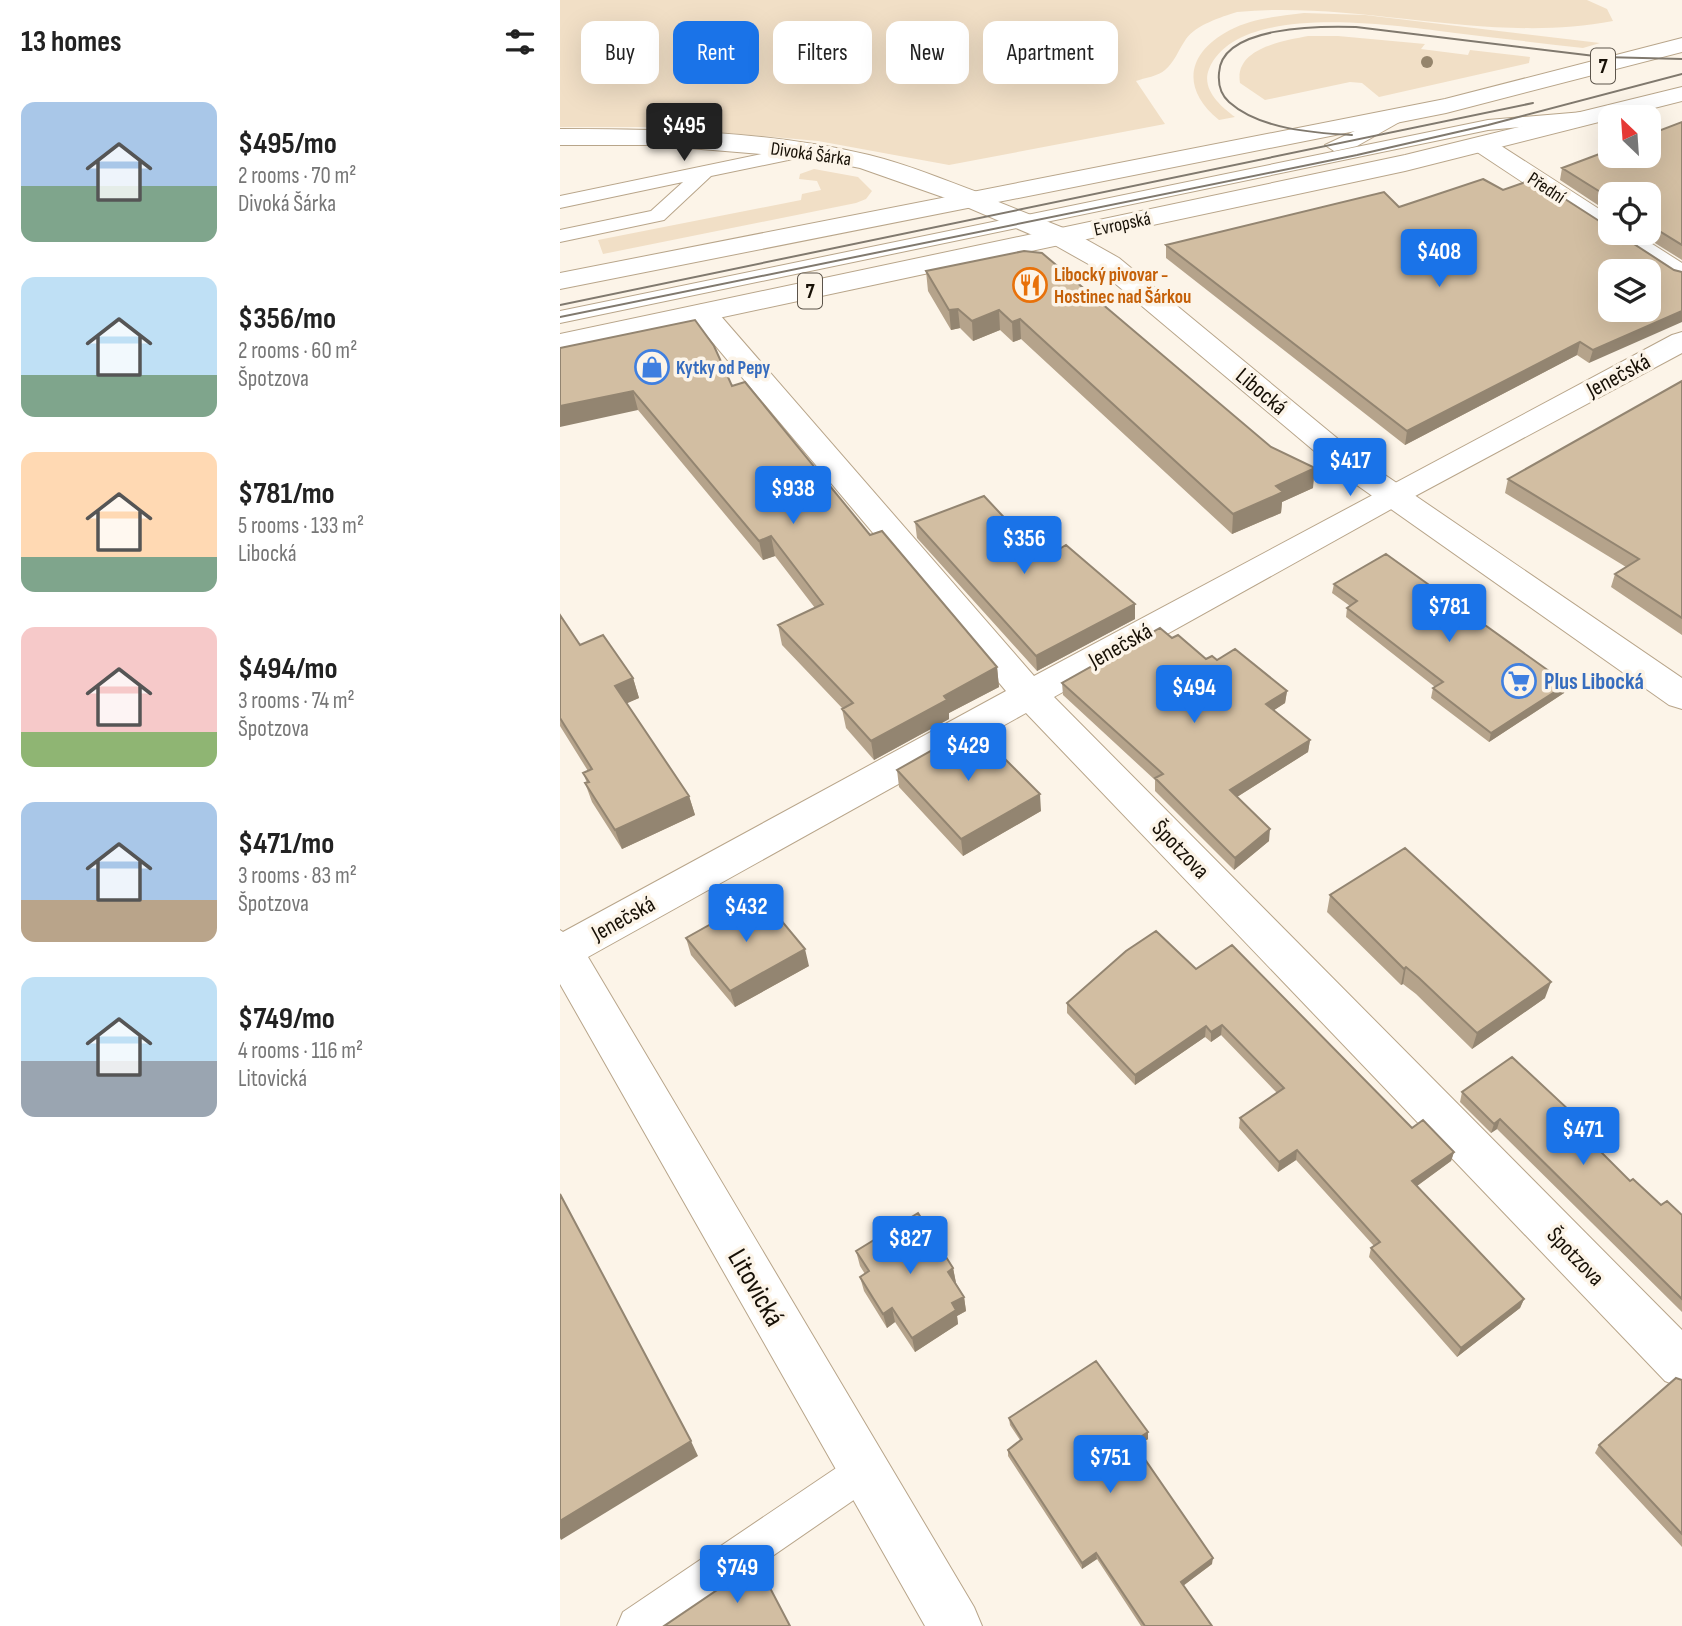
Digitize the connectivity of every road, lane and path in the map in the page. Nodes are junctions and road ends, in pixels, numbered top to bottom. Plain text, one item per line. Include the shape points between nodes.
1 (1682, 45) edge
2 (1682, 94) edge
3 (1641, 105) edge
4 (1397, 116) junction
5 (1598, 116) edge
6 (1598, 116) edge
7 (560, 137) edge
8 (1483, 145) junction
9 (810, 150) junction
10 (704, 173) junction
11 (971, 199) junction
12 (560, 202) edge
13 (1015, 217) junction
14 (1598, 220) edge
15 (560, 236) edge
16 (1061, 237) junction
17 (1636, 245) edge
18 (1682, 275) edge
19 (560, 281) edge
20 (560, 305) edge
21 (703, 313) junction
22 (560, 317) edge
23 (1682, 341) edge
24 (560, 343) edge
25 (1394, 495) junction
26 (1030, 695) junction
27 (1682, 696) edge
28 (561, 951) edge
29 (1682, 1364) edge
30 (864, 1471) junction
31 (637, 1626) edge
32 (955, 1626) edge

1 - 4 street, 7
2 - 3 street, Evropská / 7
4 - 11 street, 7
4 - 13 lane via 1350,142
5 - 8 street, Evropská / 7
6 - 13 lane via 1488,125
7 - 9 street, Divoká Šárka via 653,137
8 - 14 street, Přední
8 - 16 street, Evropská / 7
9 - 10 lane
9 - 11 street, Divoká Šárka via 867,162
10 - 12 lane
10 - 15 lane via 657,216
11 - 13 street, Libocká
11 - 19 street, 7
13 - 16 street, Libocká
13 - 20 lane
13 - 22 lane
16 - 21 street, Evropská / 7
16 - 25 street, Libocká via 1109,264 1355,469
17 - 18 street
21 - 24 street, Evropská / 7
21 - 26 street, Špotzova
23 - 25 street, Jenečská
25 - 26 street, Jenečská
25 - 27 street, Libocká
26 - 28 street, Jenečská
26 - 29 street, Špotzova
28 - 30 street, Litovická
30 - 31 lane
30 - 32 street, Litovická

